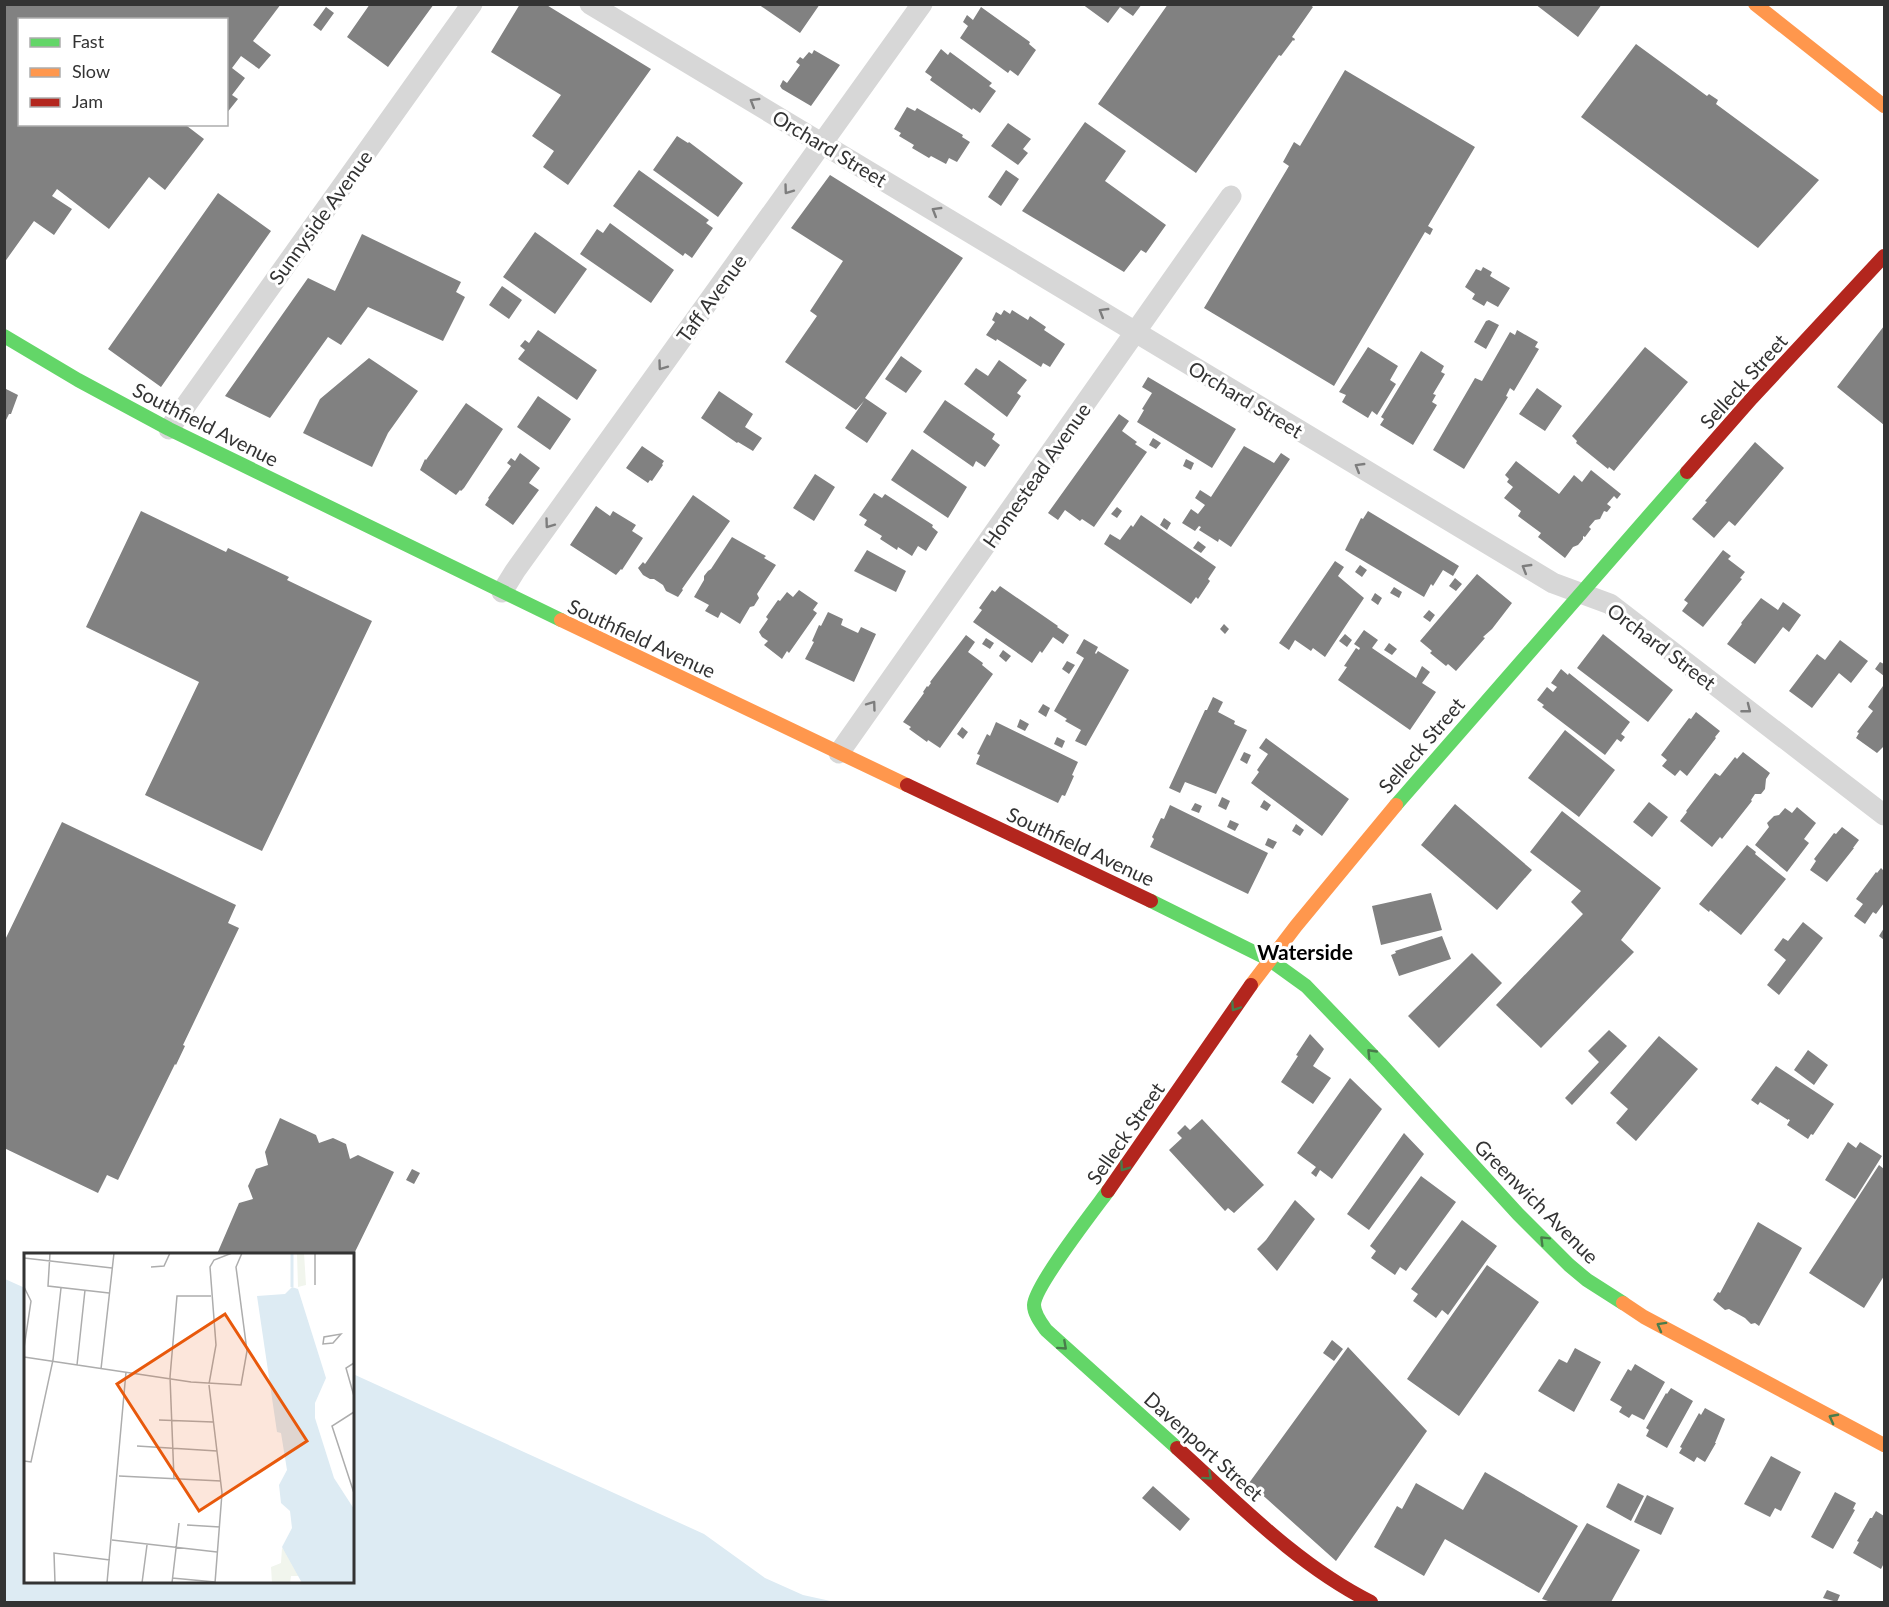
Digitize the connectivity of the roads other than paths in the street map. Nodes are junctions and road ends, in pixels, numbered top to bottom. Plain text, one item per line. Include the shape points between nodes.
1 (472, 4) edge
2 (590, 4) edge
3 (922, 4) edge
4 (1755, 4) edge
5 (1884, 106) edge
6 (822, 143) junction
7 (1231, 196) dead end
8 (1884, 255) edge
9 (1136, 332) junction
10 (4, 336) edge
11 (169, 429) junction
12 (502, 592) junction
13 (1579, 594) junction
14 (839, 753) junction
15 (1884, 815) edge
16 (1270, 960) junction
17 (1034, 1298) joint
18 (1884, 1445) edge
19 (1371, 1602) edge

1 - 11 street, Sunnyside Avenue
6 -> 2 street, Orchard Street
3 - 6 street, Taff Avenue
4 - 5 main road
9 -> 6 street, Orchard Street
6 -> 12 street, Taff Avenue
7 - 9 street, Homestead Avenue
8 - 13 main road, Selleck Street
13 -> 9 street, Orchard Street via 1553,584
14 -> 9 street, Homestead Avenue
10 - 11 main road, Southfield Avenue
11 - 12 main road, Southfield Avenue
12 - 14 main road, Southfield Avenue
13 -> 15 street, Orchard Street via 1610,604
13 - 16 main road, Selleck Street via 1410,787
14 - 16 main road, Southfield Avenue
16 -> 17 main road, Selleck Street
18 -> 16 main road, Greenwich Avenue via 1654,1323 1587,1280 1518,1214 1306,986
17 -> 19 main road, Davenport Street via 1036,1314 1046,1330 1294,1553

